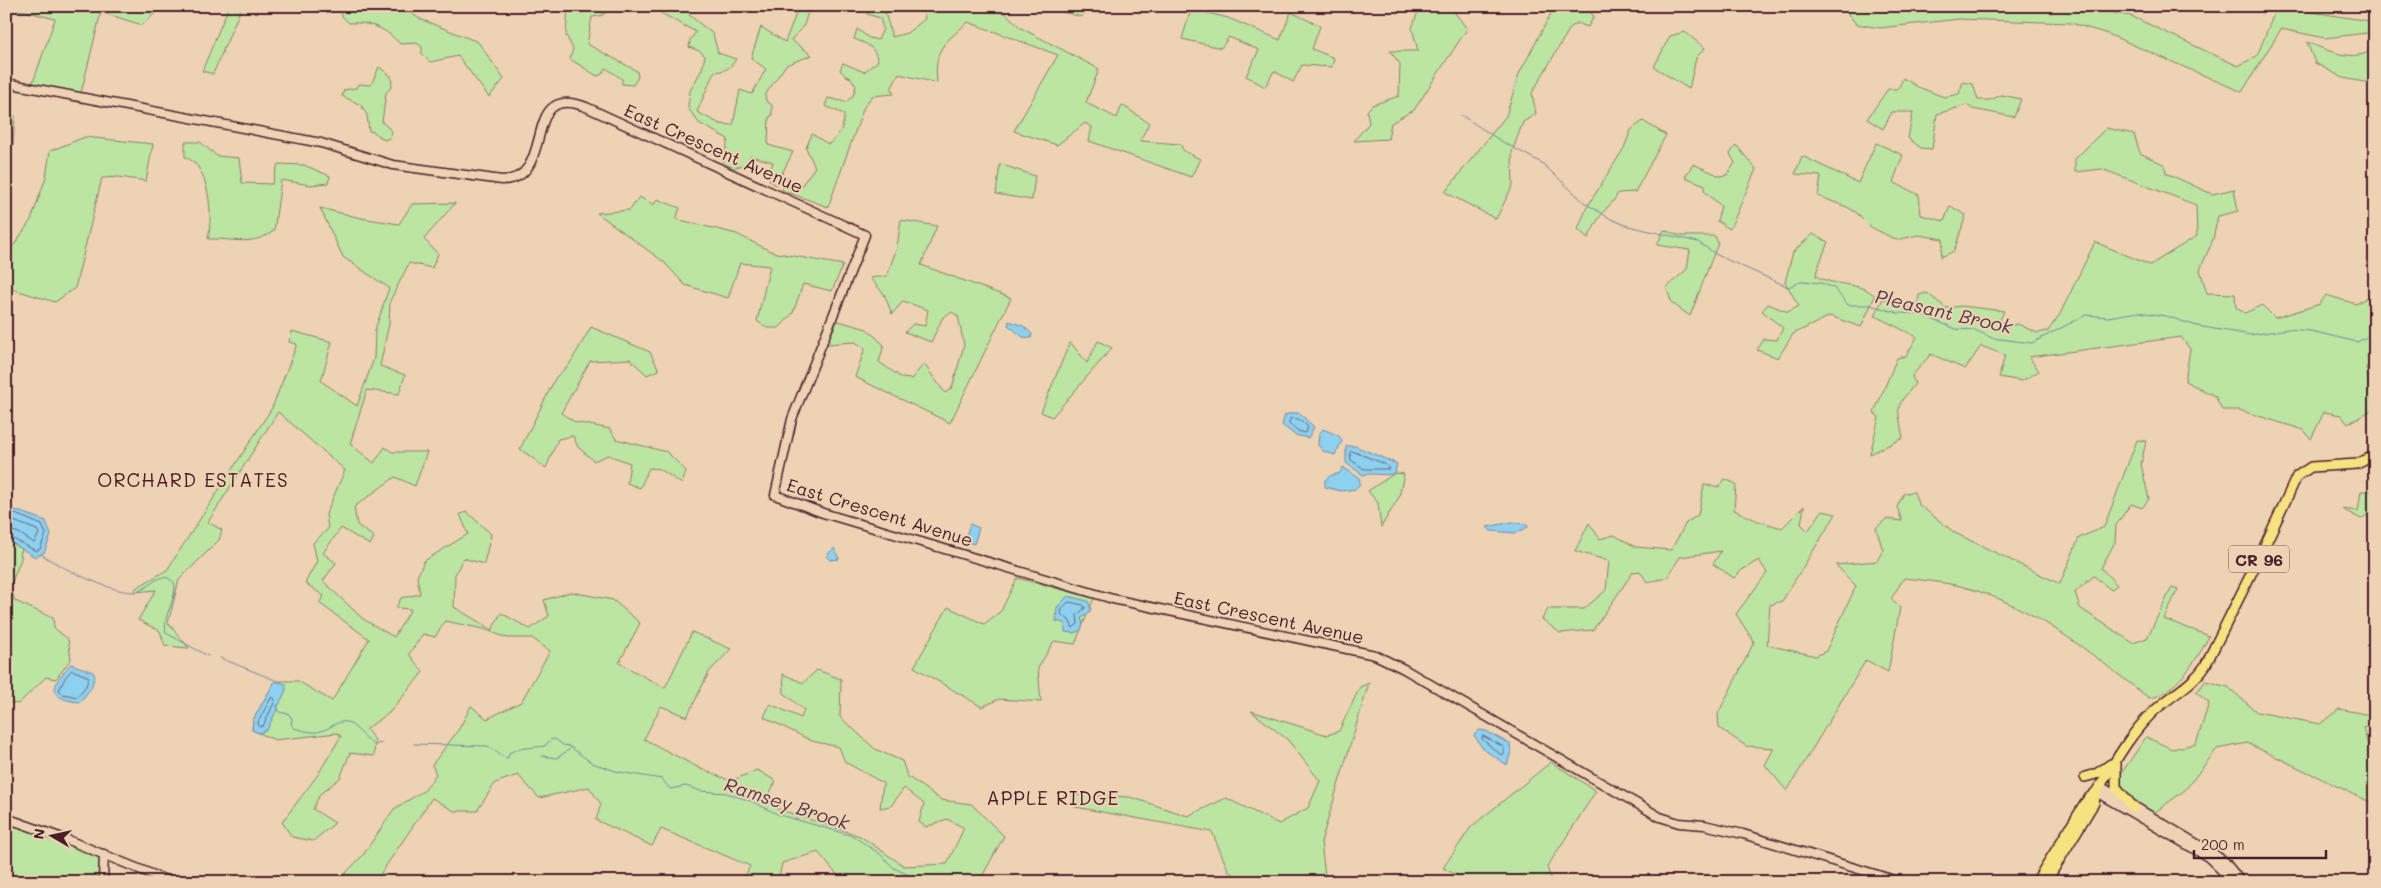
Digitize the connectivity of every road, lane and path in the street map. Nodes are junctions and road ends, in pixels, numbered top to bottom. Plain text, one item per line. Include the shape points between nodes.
1 (6, 84) edge
2 (2375, 455) edge
3 (2116, 761) junction
4 (2085, 777) dead end
5 (2098, 789) junction
6 (2134, 808) junction
7 (6, 818) edge
8 (104, 854) junction
9 (103, 882) edge
10 (171, 882) edge
11 (1901, 882) edge
12 (2036, 882) edge
13 (2046, 882) edge
14 (2234, 882) edge
15 (2242, 882) edge

1 - 11 street, East Crescent Avenue via 321,143 391,165 508,180 520,176 527,168 553,106 566,101 586,107 865,234 794,414 775,495 823,513 1113,599 1381,657 1660,817 1743,834
2 - 3 main road, CR 96 via 2357,464 2314,466 2299,474 2202,670 2190,684 2148,716
3 - 4 main road
3 - 5 main road, CR 96
3 - 6 main road via 2116,787
5 - 6 street
5 - 12 main road, CR 96 via 2088,799
5 - 13 main road, CR 96 via 2094,803
5 - 14 street via 2208,857
6 - 15 street via 2219,857
7 - 8 street
8 - 9 street
8 - 10 street

